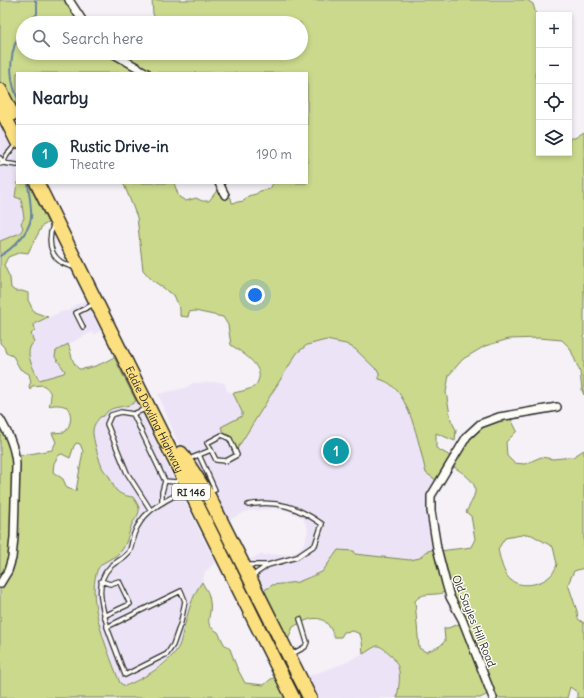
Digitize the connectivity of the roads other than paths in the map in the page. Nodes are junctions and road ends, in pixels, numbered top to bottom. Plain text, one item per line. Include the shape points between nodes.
1 (69, 0) edge
2 (79, 16) edge
3 (124, 60) edge
4 (145, 72) edge
5 (0, 90) edge
6 (0, 107) edge
7 (16, 122) edge
8 (16, 140) edge
9 (16, 143) edge
10 (0, 158) edge
11 (1, 164) edge
12 (16, 165) edge
13 (38, 184) edge
14 (47, 184) edge
15 (220, 184) edge
16 (225, 195) dead end
17 (88, 286) junction
18 (95, 304) junction
19 (83, 327) dead end
20 (557, 407) dead end
21 (138, 412) junction
22 (0, 419) edge
23 (211, 450) junction
24 (199, 455) junction
25 (184, 456) junction
26 (176, 484) junction
27 (207, 494) junction
28 (162, 503) junction
29 (248, 505) dead end
30 (150, 509) junction
31 (268, 565) junction
32 (244, 566) junction
33 (250, 578) junction
34 (102, 581) junction
35 (0, 584) edge
36 (104, 616) junction
37 (300, 619) dead end
38 (107, 627) junction
39 (289, 656) junction
40 (287, 698) edge
41 (293, 698) edge
42 (302, 698) edge
43 (310, 698) edge
44 (493, 698) edge

1 - 2 street
3 - 4 street
5 - 7 highway
6 - 8 highway
9 - 11 lane
10 - 11 lane
11 - 12 lane
13 - 17 highway, Eddie Dowling Highway / RI 146
14 - 25 highway, Eddie Dowling Highway / RI 146
15 - 16 street
17 - 18 highway
17 - 41 highway, Eddie Dowling Highway / RI 146
18 - 19 lane via 76,313
18 - 21 highway
20 - 44 street, Old Sayles Hill Road via 499,417 480,424 467,436 431,496 437,548 450,597 462,619
21 - 26 highway
21 - 30 lane via 111,415 107,424 127,473
22 - 35 street via 15,452 16,464 12,558
23 - 23 lane via 207,443 222,435 230,439 237,454 226,461 216,460
23 - 24 lane
24 - 25 lane
24 - 27 lane via 215,490
25 - 27 highway
25 - 42 highway, Eddie Dowling Highway / RI 146
26 - 28 lane
26 - 28 lane via 162,492
26 - 40 highway
27 - 32 highway
28 - 30 lane
29 - 31 lane via 271,503 286,506 300,510 322,524 315,546 297,557
30 - 34 lane via 134,534 129,552 110,567
31 - 32 lane
31 - 33 lane
32 - 33 highway
33 - 39 highway
34 - 36 lane via 100,589
34 - 36 lane via 110,584 119,581 130,604
36 - 38 lane
37 - 39 lane via 307,642 305,647
38 - 38 lane via 125,675 167,654 173,645 186,601 181,590
39 - 43 highway

